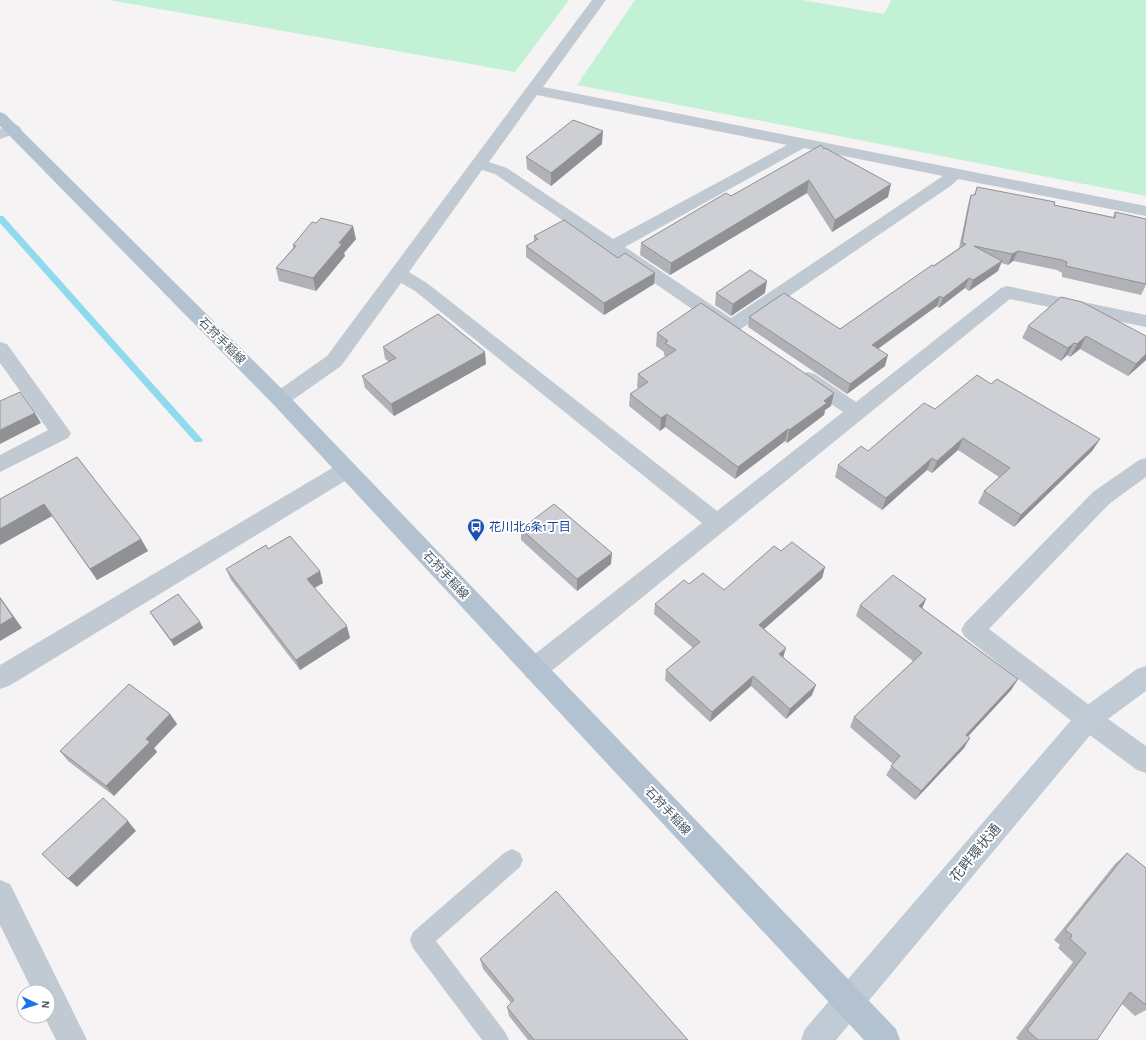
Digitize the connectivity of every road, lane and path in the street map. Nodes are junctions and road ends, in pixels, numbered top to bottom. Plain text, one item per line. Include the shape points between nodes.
1 (599, 0) edge
2 (533, 90) junction
3 (4, 127) edge
4 (802, 143) junction
5 (479, 164) junction
6 (954, 174) junction
7 (1146, 211) edge
8 (613, 246) junction
9 (398, 274) junction
10 (1146, 321) edge
11 (0, 349) edge
12 (794, 370) edge
13 (280, 399) junction
14 (857, 412) junction
15 (0, 464) edge
16 (1146, 466) edge
17 (346, 470) junction
18 (718, 524) junction
19 (534, 669) junction
20 (1146, 677) edge
21 (0, 678) edge
22 (1088, 719) junction
23 (1146, 761) edge
24 (512, 860) dead end
25 (0, 894) edge
26 (849, 1003) junction
27 (72, 1040) edge
28 (497, 1040) edge
29 (816, 1040) edge
30 (885, 1040) edge

1 - 2 street
2 - 4 street
2 - 5 street
3 - 13 main road, 石狩手稲線
4 - 6 street
4 - 8 street
5 - 8 street via 501,171
5 - 9 street
6 - 7 street
6 - 8 street via 737,331
9 - 13 street via 334,361
9 - 18 street via 421,287
10 - 14 street via 1007,292
11 - 15 street via 61,433
12 - 14 street
13 - 17 main road, 石狩手稲線
14 - 18 street
16 - 22 street via 1101,498 973,630
17 - 19 main road, 石狩手稲線
17 - 21 street
18 - 19 street
19 - 26 main road, 石狩手稲線
20 - 22 street, 花畔環状通
22 - 23 street
22 - 26 street, 花畔環状通
24 - 28 lane via 421,940
25 - 27 street
26 - 29 street, 花畔環状通
26 - 30 main road, 石狩手稲線

